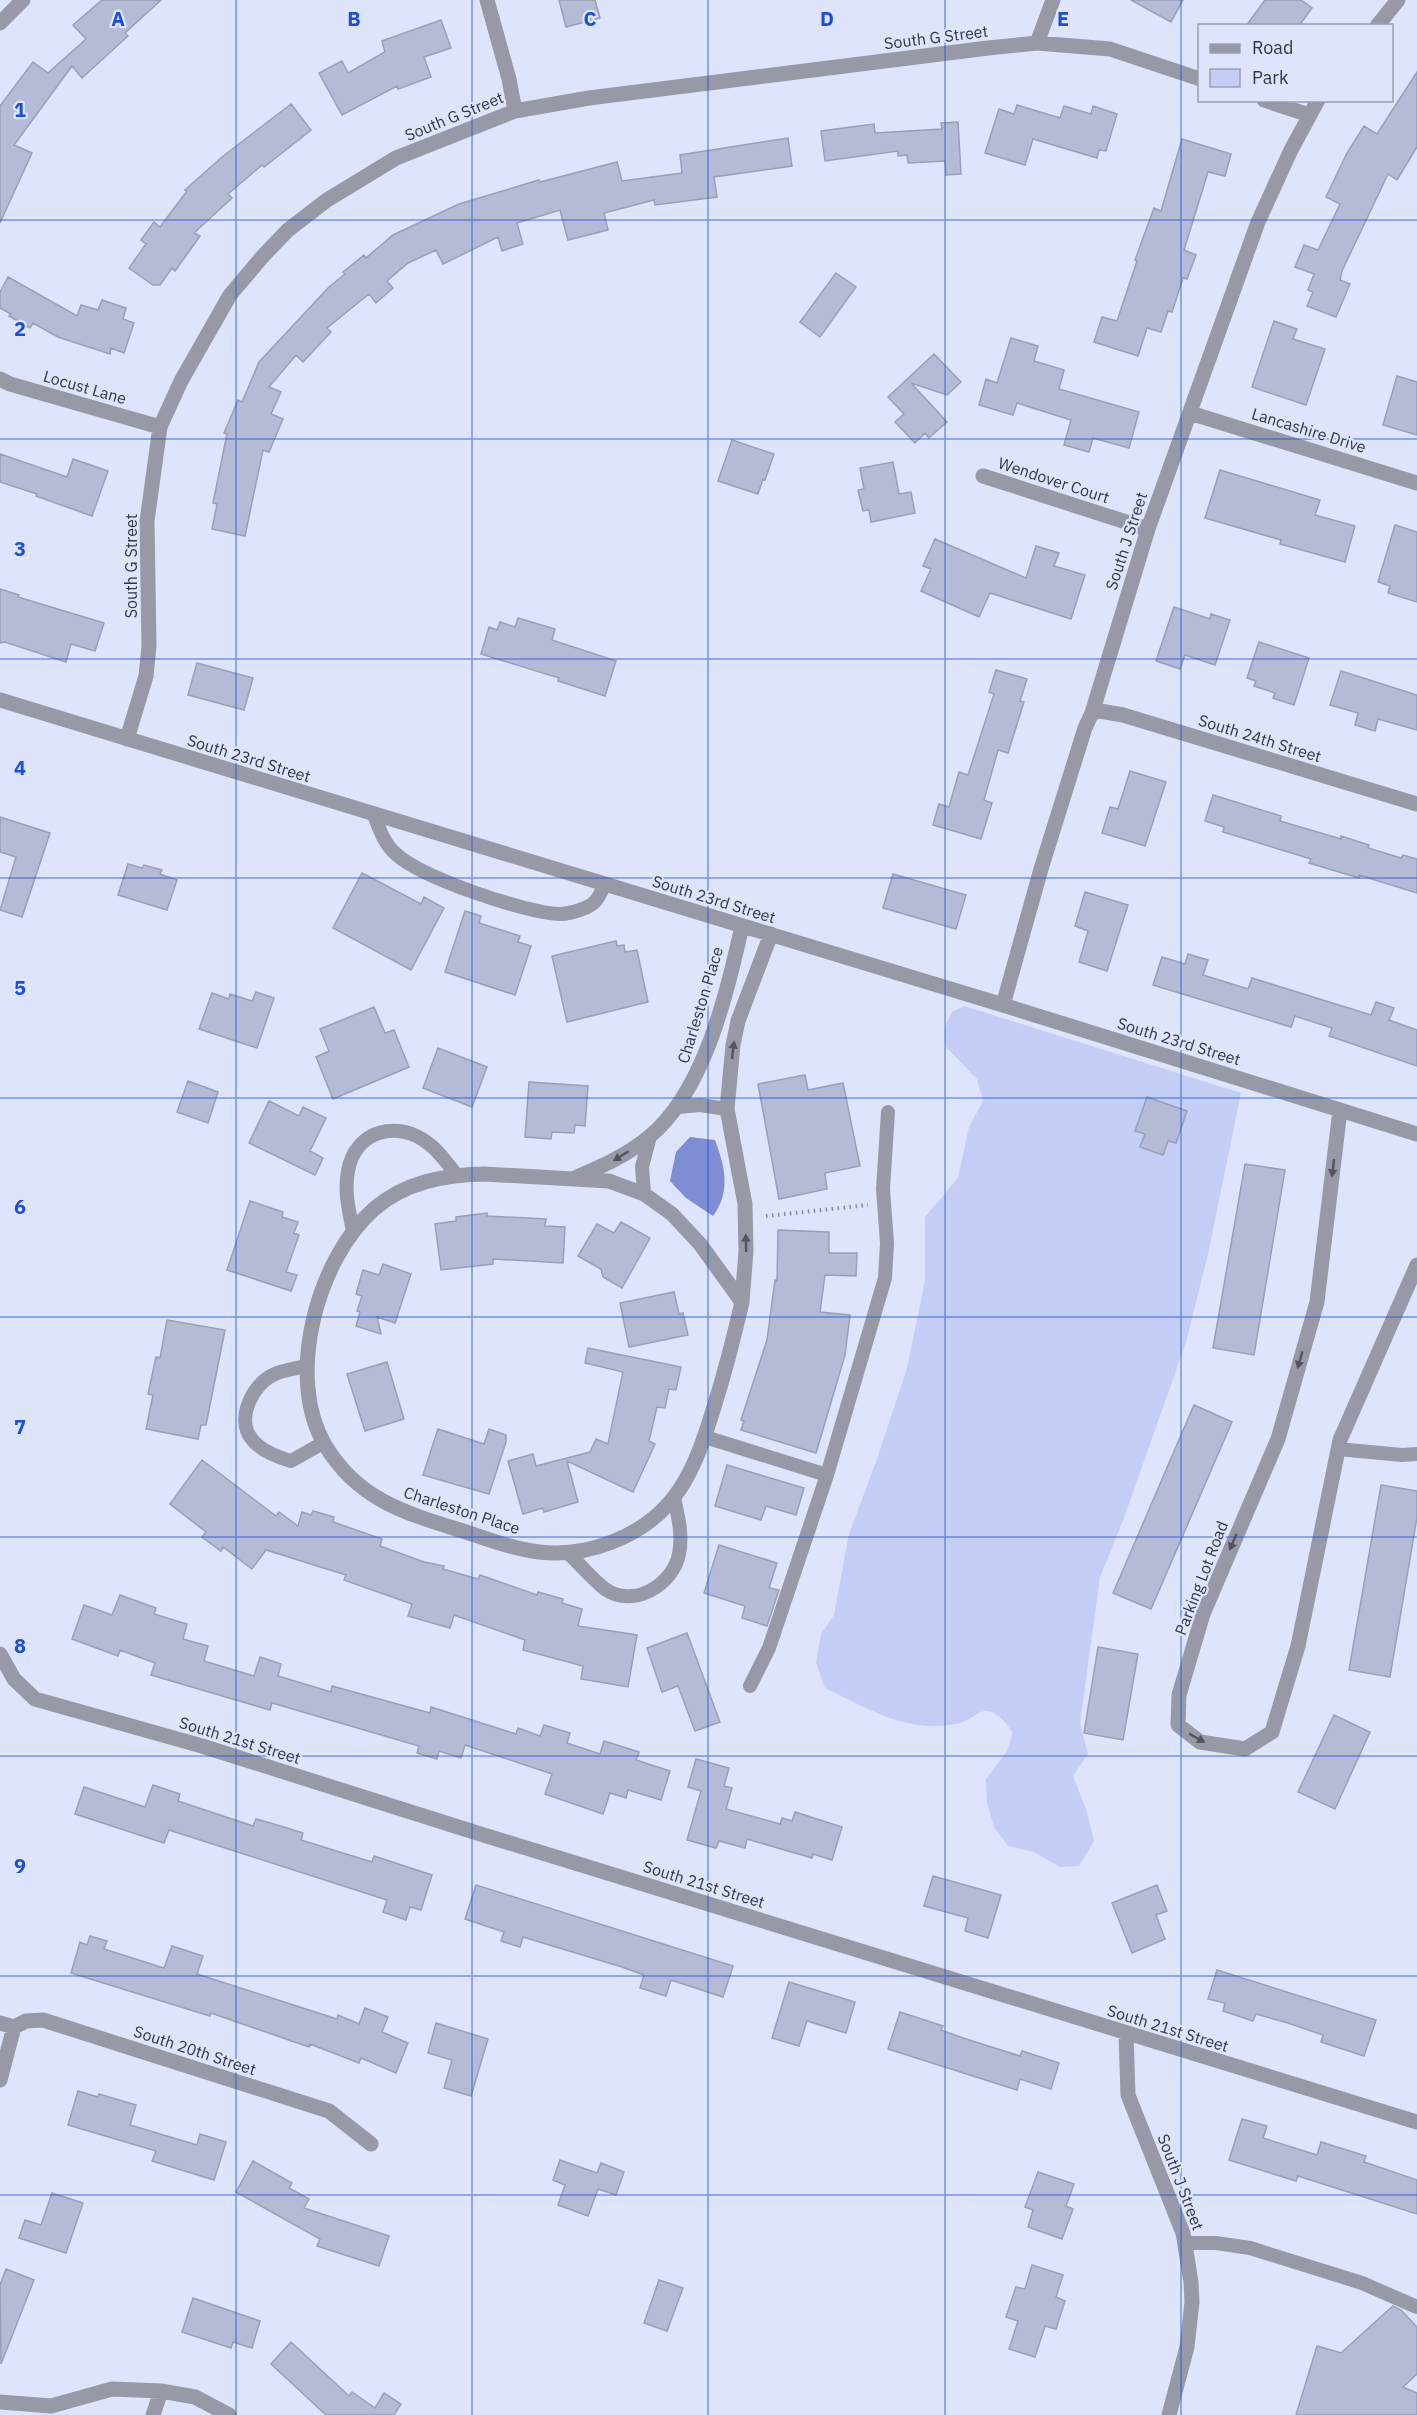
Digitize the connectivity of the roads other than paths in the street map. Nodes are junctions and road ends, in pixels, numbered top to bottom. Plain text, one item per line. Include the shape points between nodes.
1 (23, 0) edge
2 (487, 0) edge
3 (1053, 0) edge
4 (1398, 0) edge
5 (0, 23) edge
6 (1379, 24) edge
7 (1037, 43) junction
8 (1198, 78) edge
9 (1270, 102) edge
10 (1317, 102) edge
11 (515, 111) junction
12 (1309, 115) junction
13 (0, 379) edge
14 (1190, 413) junction
15 (160, 427) junction
16 (983, 476) dead end
17 (1417, 483) edge
18 (1148, 529) junction
19 (0, 700) edge
20 (1092, 713) junction
21 (127, 739) junction
22 (1417, 804) edge
23 (374, 815) junction
24 (605, 885) junction
25 (742, 926) junction
26 (771, 934) junction
27 (1003, 1005) junction
28 (678, 1107) junction
29 (727, 1108) junction
30 (1340, 1110) junction
31 (888, 1112) dead end
32 (1417, 1134) edge
33 (650, 1136) junction
34 (457, 1174) junction
35 (575, 1178) junction
36 (644, 1194) junction
37 (353, 1231) junction
38 (1417, 1265) edge
39 (742, 1302) junction
40 (305, 1366) junction
41 (705, 1437) junction
42 (323, 1443) junction
43 (1338, 1449) junction
44 (1417, 1454) edge
45 (826, 1475) junction
46 (674, 1498) junction
47 (568, 1553) junction
48 (0, 1654) edge
49 (750, 1686) dead end
50 (7, 2025) edge
51 (1126, 2034) junction
52 (0, 2080) edge
53 (1417, 2122) edge
54 (371, 2144) dead end
55 (1185, 2243) junction
56 (1417, 2307) edge
57 (161, 2391) junction
58 (0, 2402) edge
59 (153, 2415) edge
60 (229, 2415) edge
61 (1169, 2415) edge

1 - 5 street
2 - 11 street
3 - 7 street
4 - 6 street
7 - 8 street, South G Street via 1110,49
7 - 11 street, South G Street via 589,98
9 - 12 street
10 - 12 street, South J Street
11 - 15 street, South G Street via 396,158 327,200 288,230 230,294
12 - 14 street, South J Street via 1258,222
13 - 15 street, Locust Lane
14 - 17 street, Lancashire Drive
14 - 18 street, South J Street
15 - 21 street, South G Street via 147,521 147,666
16 - 18 street, Wendover Court
18 - 20 street, South J Street
19 - 21 street, South 23rd Street
20 - 22 street, South 24th Street via 1123,715
20 - 27 street, South J Street via 1050,840
21 - 23 street, South 23rd Street
23 - 24 street, South 23rd Street
23 - 24 lane via 384,841 397,855 474,892 533,910 561,914 587,908 596,902
24 - 25 street, South 23rd Street
25 - 26 street, South 23rd Street
25 - 28 street, Charleston Place via 732,974 697,1076
26 - 27 street, South 23rd Street
29 -> 26 street, Charleston Place via 738,1021
27 - 30 street, South 23rd Street
28 - 29 lane
28 - 33 street, Charleston Place
39 -> 29 street, Charleston Place via 745,1204
30 - 32 street, South 23rd Street
30 -> 43 street, Parking Lot Road via 1317,1302 1278,1439 1203,1614 1179,1695 1178,1725 1200,1742 1245,1749 1272,1732 1298,1646
31 - 45 lane via 885,1278
33 -> 35 street, Charleston Place via 619,1158
33 - 36 lane via 642,1167
34 - 35 street, Charleston Place
34 - 37 street, Charleston Place via 400,1191
34 - 37 lane via 429,1143 402,1130 378,1131 356,1147 348,1171 346,1198
35 - 36 street, Charleston Place via 609,1181
36 - 39 street, Charleston Place via 672,1214 700,1244
37 - 40 street, Charleston Place via 327,1280 310,1333
38 - 43 street, Parking Lot Road
39 - 41 street, Charleston Place
40 - 42 street, Charleston Place via 312,1416
40 - 42 lane via 272,1375 254,1392 244,1418 250,1438 281,1458 291,1461
41 - 45 lane
41 - 46 street, Charleston Place via 691,1474
42 - 47 street, Charleston Place via 358,1486 412,1516 523,1549
43 - 44 lane
45 - 49 lane via 769,1648
46 - 47 street, Charleston Place via 651,1521 626,1537 598,1548
46 - 47 lane via 680,1527 679,1553 671,1574 651,1592 627,1598 606,1590
48 - 51 street, South 21st Street via 14,1679 35,1699 202,1746
50 - 52 street
50 - 54 street, South 20th Street via 43,2020 329,2111
51 - 53 street, South 21st Street
51 - 55 street, South J Street via 1128,2095
55 - 56 lane via 1250,2248 1362,2283
55 - 61 street, South J Street via 1192,2302 1182,2373
57 - 58 street via 112,2389 51,2406
57 - 59 street
57 - 60 street via 195,2397

